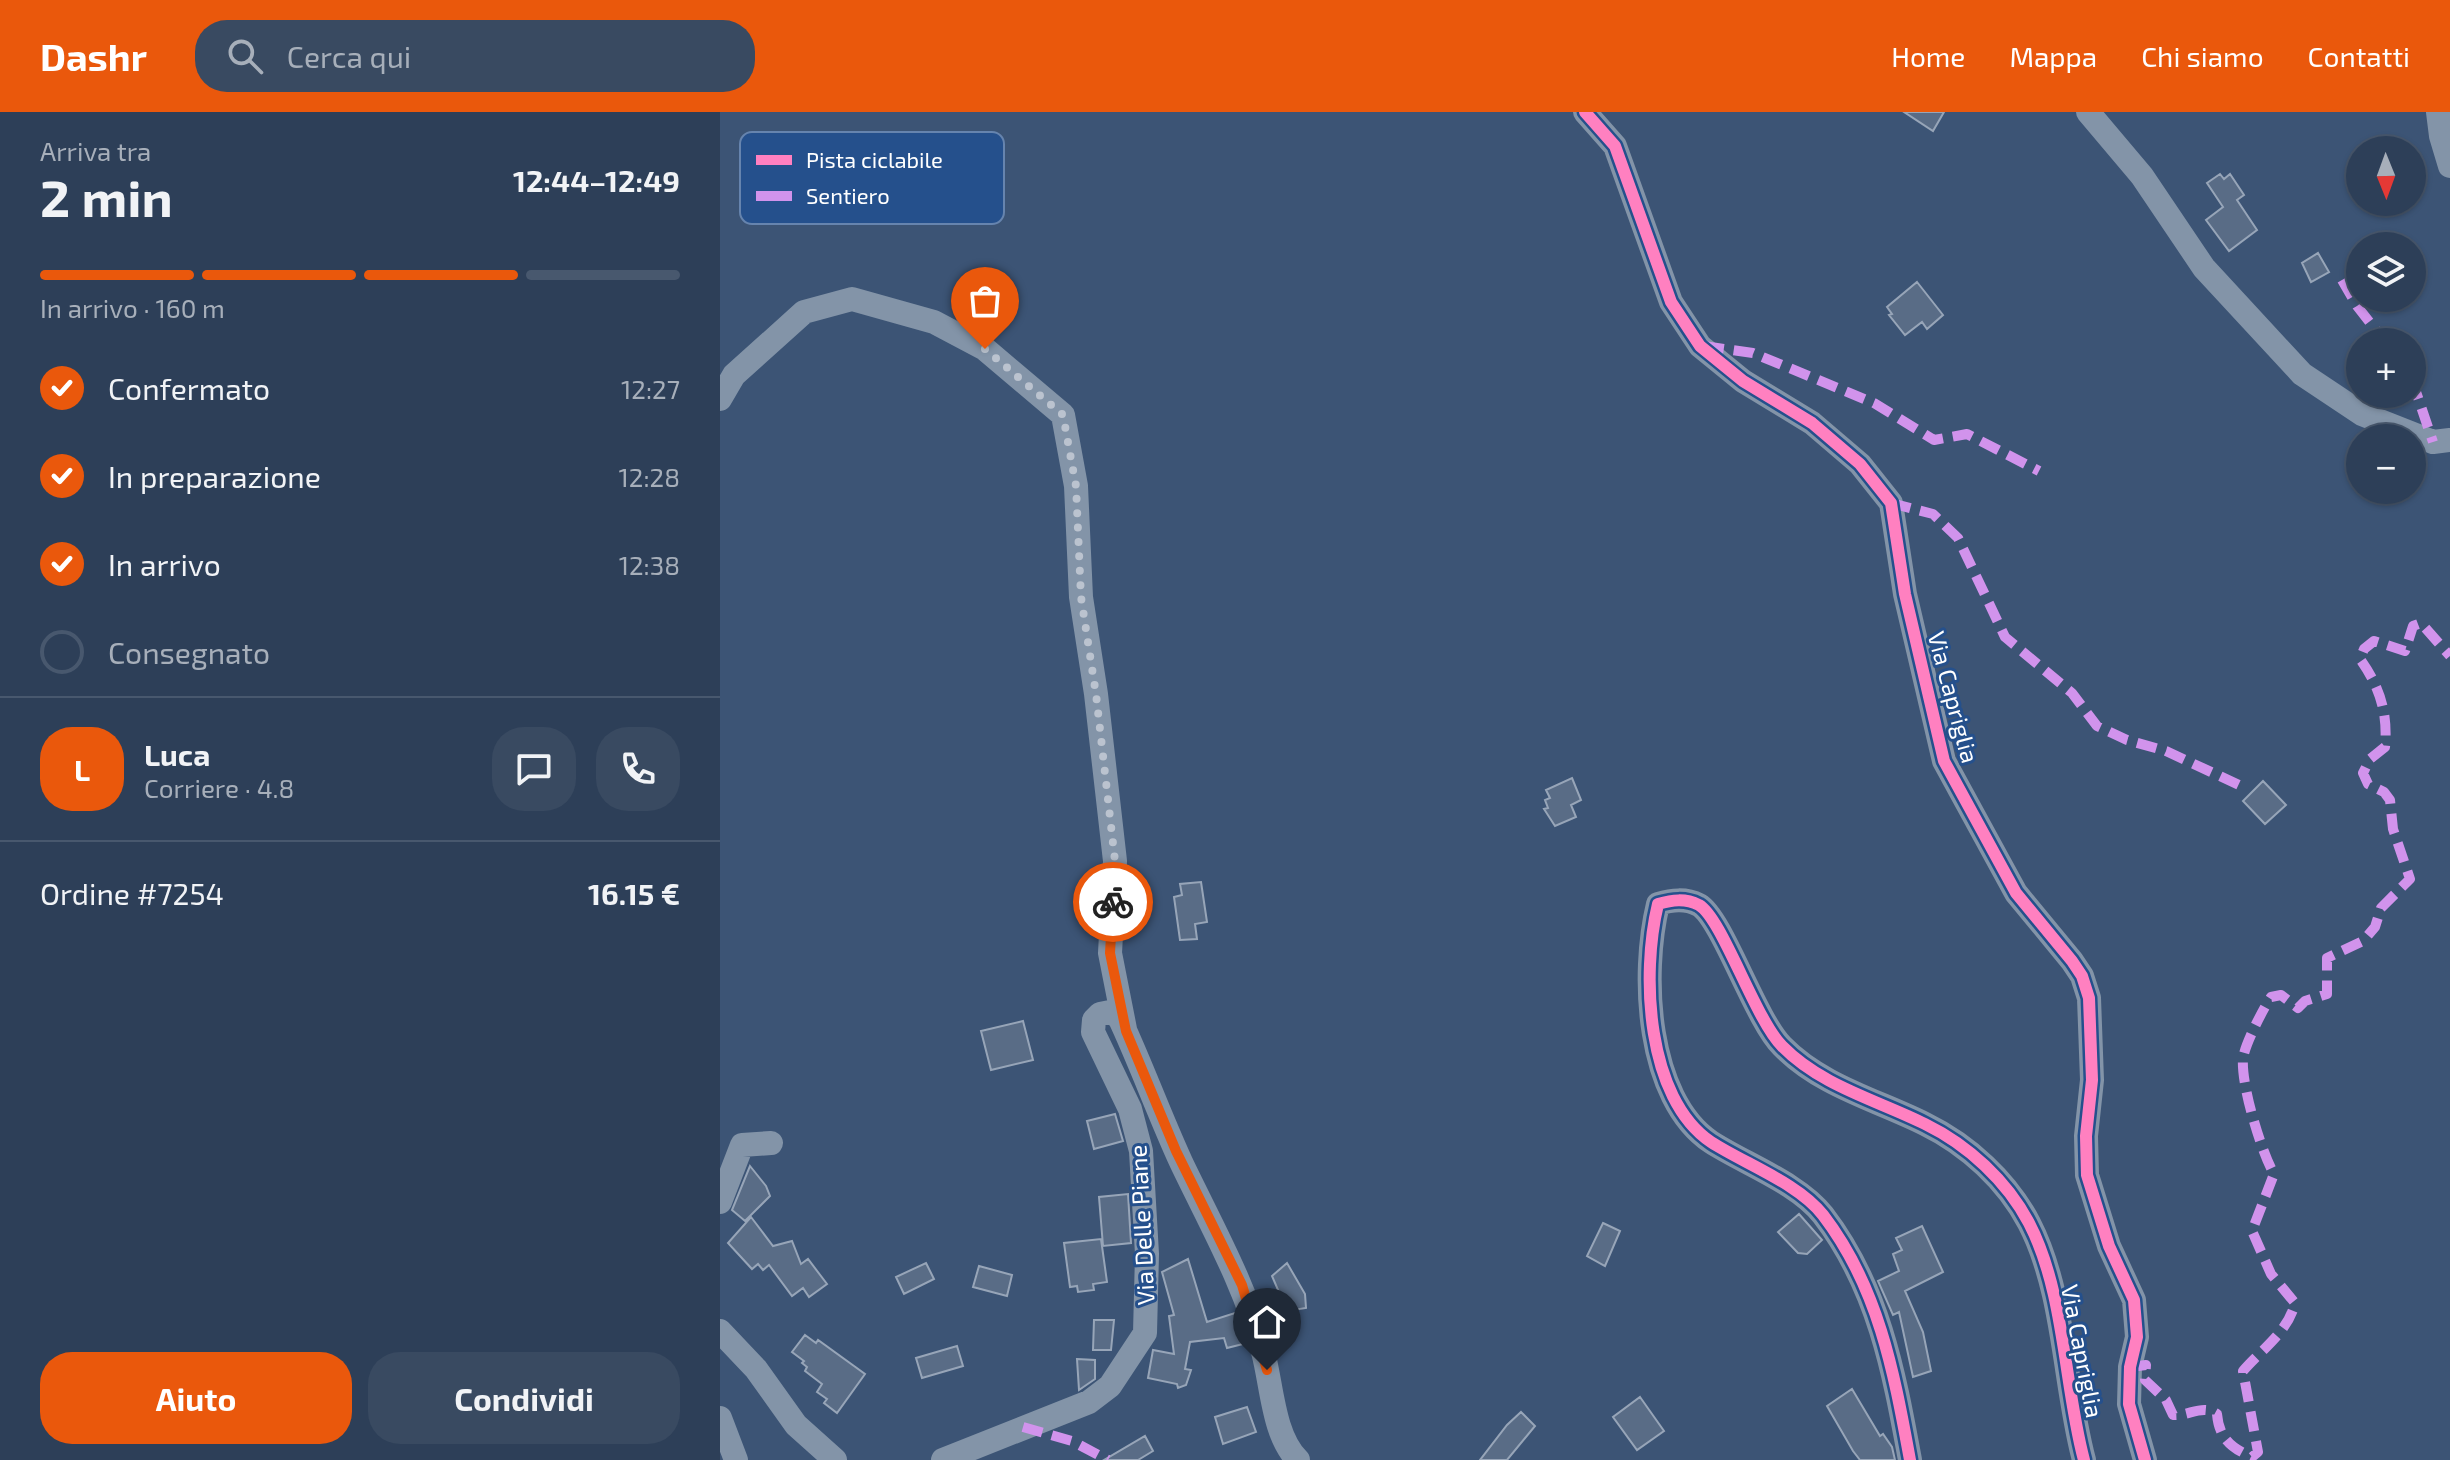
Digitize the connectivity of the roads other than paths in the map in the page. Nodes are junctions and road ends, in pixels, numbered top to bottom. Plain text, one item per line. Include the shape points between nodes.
1 (1585, 112) edge
2 (2088, 112) edge
3 (2438, 112) edge
4 (2450, 166) edge
5 (720, 399) edge
6 (2450, 440) edge
7 (1126, 1031) junction
8 (771, 1143) dead end
9 (720, 1202) edge
10 (720, 1331) edge
11 (720, 1418) edge
12 (736, 1460) edge
13 (835, 1460) edge
14 (943, 1460) edge
15 (1298, 1460) edge
16 (1910, 1460) edge
17 (2084, 1460) edge
18 (2145, 1460) edge

1 - 18 street, Via Capriglia via 1615,146 1671,302 1700,346 1743,381 1812,423 1860,464 1891,503 1905,594 1944,761 2016,893 2072,961 2089,998 2087,1175 2109,1246 2134,1300 2137,1337 2129,1404
2 - 6 street via 2142,176 2204,268 2302,374 2362,414 2433,442
3 - 4 street
5 - 7 street via 734,375 804,312 852,299 934,322 985,349 1063,415 1076,486 1081,597 1115,861 1110,953
7 - 14 street, Via Delle Piane via 1110,1012 1094,1020 1093,1032 1130,1109 1141,1151 1145,1333 1110,1386 1089,1402
7 - 15 street via 1170,1137 1242,1285 1283,1439
8 - 9 street via 742,1145
10 - 13 street via 756,1369 796,1425
11 - 12 street
16 - 17 street, Via Capriglia via 1892,1361 1849,1253 1821,1212 1710,1141 1682,1116 1664,1078 1653,1027 1658,904 1687,900 1702,907 1781,1045 1833,1083 1958,1143 2011,1194 2030,1225 2045,1268

